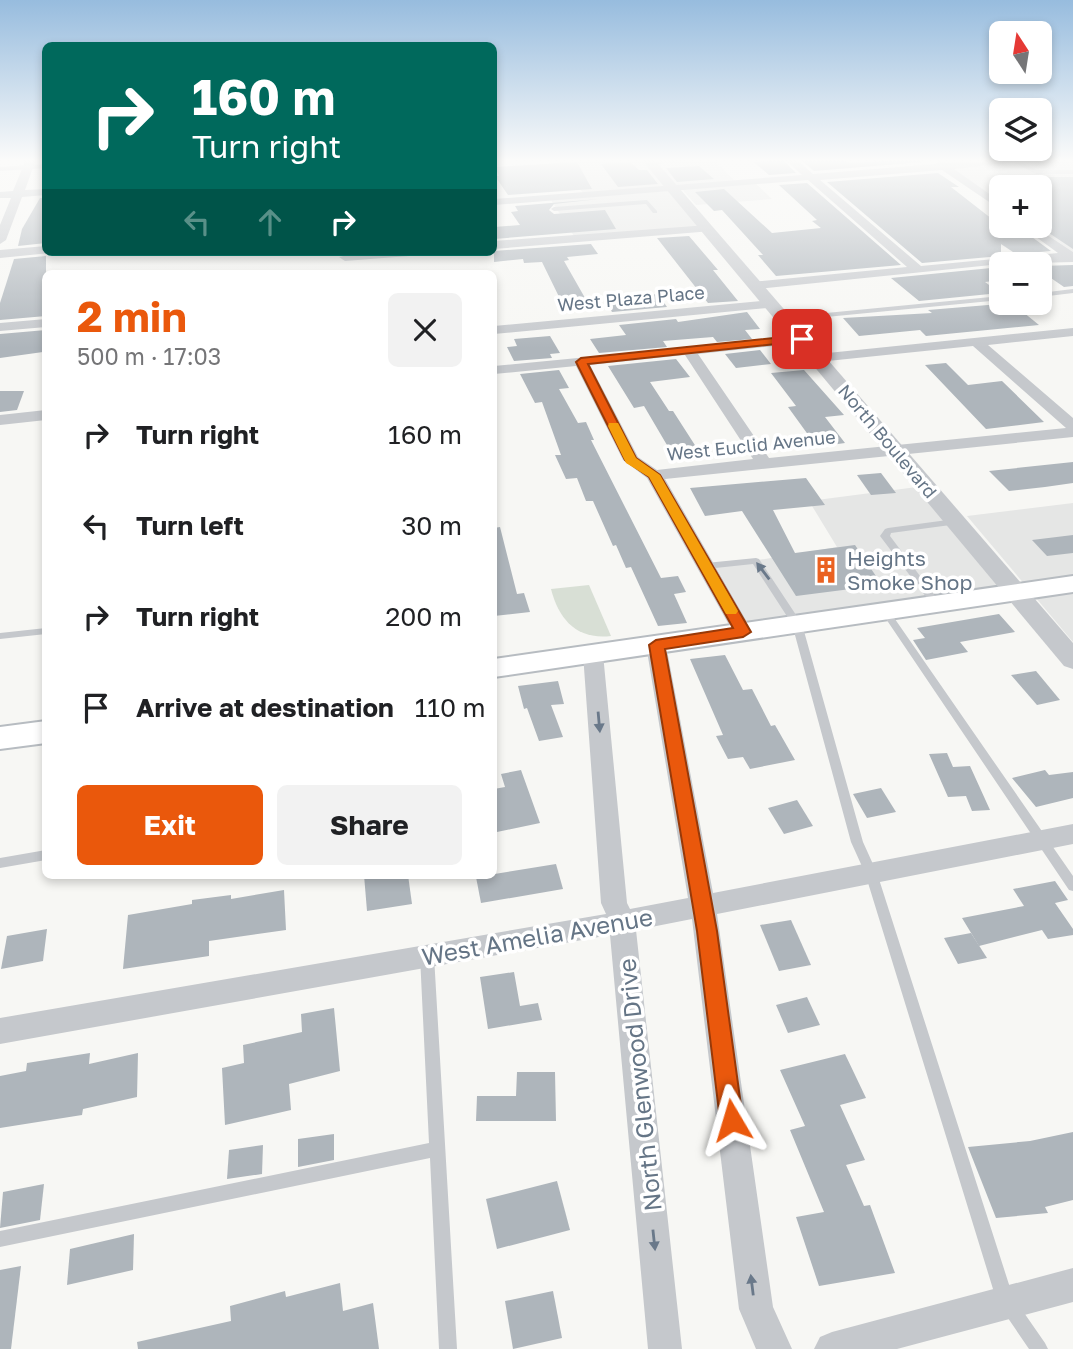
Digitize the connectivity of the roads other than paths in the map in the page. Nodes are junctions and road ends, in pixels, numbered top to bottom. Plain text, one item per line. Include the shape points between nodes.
1 (7, 222) edge
2 (702, 222) edge
3 (863, 222) edge
4 (708, 229) junction
5 (1044, 238) edge
6 (0, 240) edge
7 (497, 246) edge
8 (42, 250) edge
9 (0, 254) edge
10 (1072, 257) edge
11 (918, 270) junction
12 (756, 285) junction
13 (1073, 291) edge
14 (1052, 294) edge
15 (989, 299) edge
16 (772, 304) junction
17 (785, 319) junction
18 (42, 323) edge
19 (0, 327) edge
20 (497, 330) edge
21 (1073, 332) edge
22 (802, 339) junction
23 (1073, 340) edge
24 (988, 344) junction
25 (689, 351) junction
26 (581, 362) junction
27 (821, 362) junction
28 (497, 370) edge
29 (1073, 410) edge
30 (42, 415) edge
31 (0, 420) edge
32 (1073, 429) edge
33 (1073, 442) edge
34 (899, 454) junction
35 (764, 463) junction
36 (654, 475) junction
37 (955, 522) junction
38 (706, 566) junction
39 (1073, 584) edge
40 (1015, 592) junction
41 (936, 604) junction
42 (885, 611) junction
43 (797, 624) junction
44 (42, 631) edge
45 (743, 632) junction
46 (0, 636) edge
47 (656, 645) junction
48 (593, 654) junction
49 (1073, 660) edge
50 (497, 668) edge
51 (42, 733) edge
52 (0, 739) edge
53 (1073, 834) edge
54 (1042, 840) junction
55 (42, 856) edge
56 (0, 863) edge
57 (871, 873) junction
58 (1073, 886) edge
59 (703, 905) junction
60 (622, 922) junction
61 (428, 956) junction
62 (0, 1031) edge
63 (438, 1150) junction
64 (0, 1239) edge
65 (1073, 1285) edge
66 (1006, 1303) junction
67 (449, 1349) edge
68 (665, 1349) edge
69 (774, 1349) edge
70 (832, 1349) edge
71 (1039, 1349) edge

1 - 6 street
2 - 4 street, North Boulevard
3 - 11 street
4 - 7 street
4 - 12 street, North Boulevard
5 - 10 street
8 - 9 street
10 - 11 street
11 - 12 street
12 - 16 street, North Boulevard
13 - 14 lane
15 - 17 lane
16 - 17 street, North Boulevard
16 - 20 street, West Plaza Place
17 - 22 street, North Boulevard
18 - 19 street
21 - 24 street
22 - 25 street
22 - 27 street, North Boulevard
23 - 24 street
24 - 27 street
24 - 29 street
24 - 32 street
25 - 26 street
25 - 35 street
26 - 28 street
26 - 36 street via 631,460
27 - 34 street, North Boulevard
30 - 31 street
32 - 34 street, West Euclid Avenue
33 - 34 street, West Euclid Avenue
34 - 35 street, West Euclid Avenue
34 - 37 street, North Boulevard
35 - 36 street, West Euclid Avenue
36 - 38 street
37 - 40 street, North Boulevard
37 - 41 lane via 888,531 885,536
43 -> 38 lane via 756,561
38 - 45 street
39 - 40 main road
40 - 41 main road
40 - 49 street, North Boulevard
41 - 42 main road
42 - 43 main road
42 - 54 lane
43 - 45 main road
43 - 57 lane via 857,842
44 - 46 lane
45 - 47 main road
47 - 48 main road
47 - 59 street
48 - 50 main road
48 -> 60 street, North Glenwood Drive via 614,903
51 - 52 main road
53 - 54 street, West Amelia Avenue
54 - 57 street, West Amelia Avenue
54 - 58 lane
55 - 56 lane
57 - 59 street, West Amelia Avenue
57 - 66 lane
59 - 60 street, West Amelia Avenue
69 -> 59 street via 756,1310
60 - 61 street, West Amelia Avenue
60 -> 68 street, North Glenwood Drive
61 - 62 street, West Amelia Avenue
61 - 63 lane
63 - 64 lane
63 - 67 lane
65 - 66 street
66 - 70 street
66 - 71 lane

